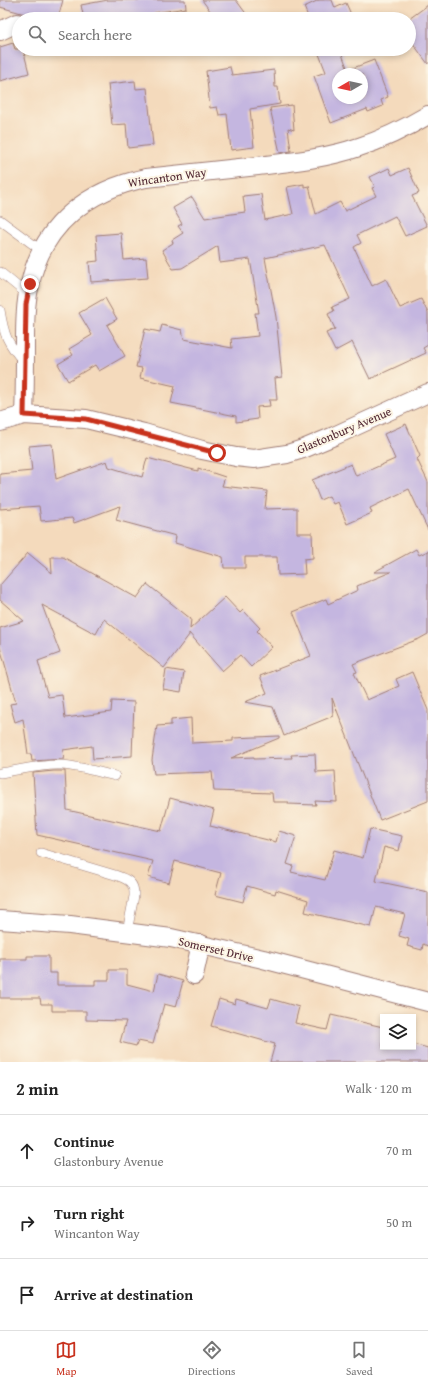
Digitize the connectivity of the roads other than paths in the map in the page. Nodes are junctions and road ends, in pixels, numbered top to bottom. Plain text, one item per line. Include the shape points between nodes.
1 (12, 25) edge
2 (0, 31) edge
3 (428, 115) edge
4 (0, 220) edge
5 (42, 251) junction
6 (0, 272) edge
7 (28, 295) junction
8 (0, 310) edge
9 (25, 363) junction
10 (428, 393) edge
11 (24, 415) junction
12 (0, 422) edge
13 (0, 773) edge
14 (115, 776) dead end
15 (41, 853) dead end
16 (0, 920) edge
17 (127, 932) junction
18 (201, 944) junction
19 (194, 975) dead end
20 (428, 1002) edge

1 - 2 street
3 - 5 street, Wincanton Way via 358,148 283,163 146,178 109,188 65,217
4 - 5 lane
5 - 7 street, Wincanton Way via 34,268
6 - 7 lane
7 - 9 street, Wincanton Way
8 - 9 lane via 8,342
9 - 11 street, Wincanton Way
10 - 11 street, Glastonbury Avenue via 303,449 254,458 202,450 86,419
11 - 12 street, Glastonbury Avenue
13 - 14 lane via 60,765
15 - 17 lane via 115,874 129,881 135,891
16 - 17 street, Somerset Drive
17 - 18 street, Somerset Drive
18 - 19 street
18 - 20 street, Somerset Drive

